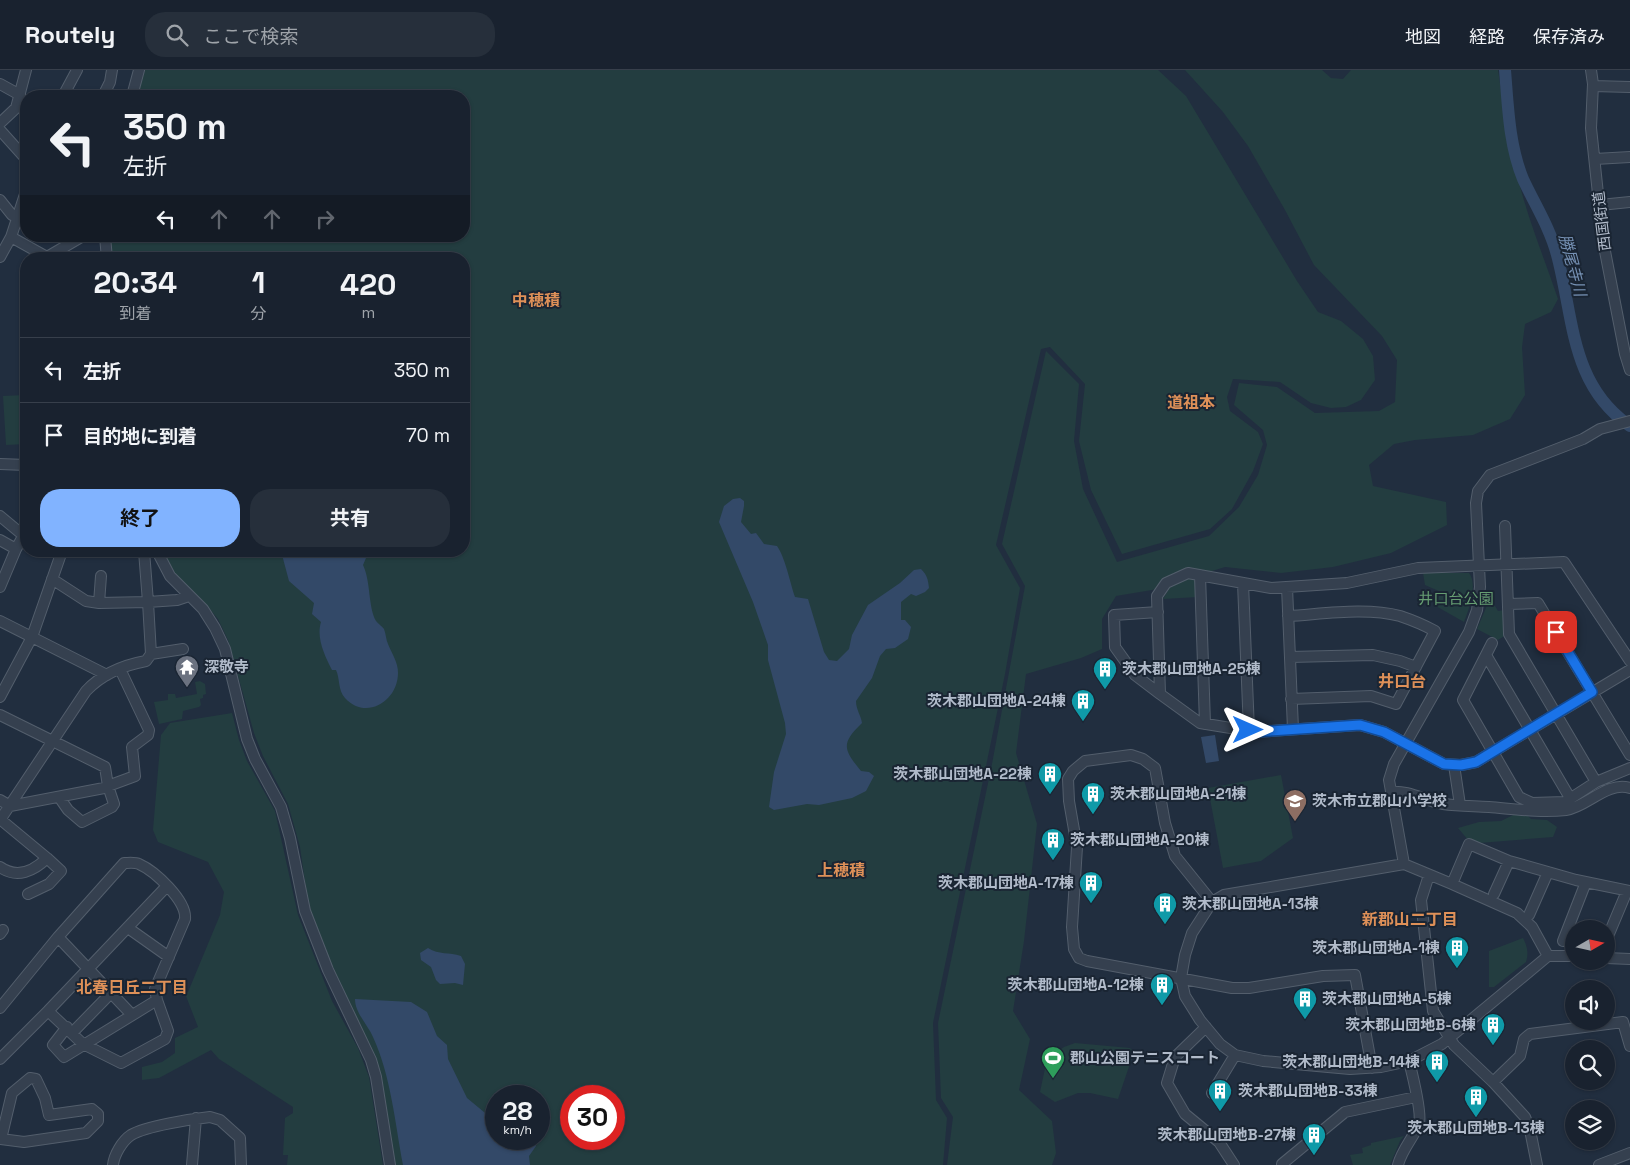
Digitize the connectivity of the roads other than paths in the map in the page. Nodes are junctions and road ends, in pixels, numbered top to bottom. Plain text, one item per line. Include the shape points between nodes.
1 (26, 70) edge
2 (77, 70) edge
3 (112, 70) edge
4 (139, 70) edge
5 (1592, 70) edge
6 (0, 84) edge
7 (1593, 86) junction
8 (1630, 87) edge
9 (21, 90) edge
10 (66, 90) edge
11 (107, 90) edge
12 (134, 90) edge
13 (20, 95) joint
14 (0, 123) edge
15 (0, 130) edge
16 (20, 152) edge
17 (1630, 157) edge
18 (1595, 159) junction
19 (0, 200) edge
20 (1630, 202) edge
21 (1600, 205) junction
22 (20, 218) edge
23 (20, 222) edge
24 (11, 238) junction
25 (73, 242) edge
26 (2, 249) edge
27 (38, 252) edge
28 (56, 252) edge
29 (1630, 370) edge
30 (1630, 421) edge
31 (0, 464) edge
32 (20, 465) edge
33 (0, 516) edge
34 (1505, 526) dead end
35 (20, 530) edge
36 (0, 540) edge
37 (20, 542) edge
38 (16, 549) junction
39 (60, 557) edge
40 (144, 557) edge
41 (160, 557) edge
42 (1506, 564) junction
43 (1479, 565) junction
44 (1200, 575) junction
45 (101, 576) dead end
46 (52, 579) junction
47 (1242, 583) junction
48 (0, 586) edge
49 (1287, 587) junction
50 (189, 596) junction
51 (148, 602) junction
52 (99, 603) junction
53 (1508, 604) junction
54 (1158, 612) junction
55 (1288, 616) junction
56 (0, 621) edge
57 (32, 637) junction
58 (1492, 643) dead end
59 (184, 649) dead end
60 (151, 654) junction
61 (1486, 655) junction
62 (1290, 657) junction
63 (1630, 661) edge
64 (1416, 667) junction
65 (120, 669) junction
66 (1630, 670) edge
67 (106, 675) junction
68 (1592, 692) junction
69 (1160, 694) junction
70 (0, 697) edge
71 (1292, 699) junction
72 (1556, 714) junction
73 (0, 715) edge
74 (1205, 724) junction
75 (1293, 729) junction
76 (1248, 730) junction
77 (1529, 730) junction
78 (53, 741) junction
79 (1405, 744) junction
80 (1493, 752) junction
81 (1630, 756) edge
82 (1454, 765) junction
83 (1630, 768) edge
84 (1596, 782) junction
85 (108, 786) junction
86 (1630, 788) edge
87 (1391, 792) junction
88 (59, 796) junction
89 (1570, 798) junction
90 (0, 800) edge
91 (1460, 805) junction
92 (10, 806) junction
93 (0, 820) edge
94 (47, 858) junction
95 (1509, 861) junction
96 (1404, 864) junction
97 (0, 867) edge
98 (1548, 872) junction
99 (1429, 874) junction
100 (1586, 882) junction
101 (1452, 884) junction
102 (167, 886) junction
103 (1629, 891) edge
104 (28, 894) dead end
105 (1494, 894) dead end
106 (1212, 902) junction
107 (1530, 915) dead end
108 (1615, 921) edge
109 (128, 928) junction
110 (58, 937) junction
111 (1562, 941) dead end
112 (1548, 956) junction
113 (1565, 956) edge
114 (169, 957) junction
115 (1615, 959) edge
116 (1630, 960) edge
117 (88, 969) junction
118 (1181, 978) junction
119 (111, 993) junction
120 (157, 1000) junction
121 (0, 1008) edge
122 (48, 1011) junction
123 (132, 1015) junction
124 (1206, 1027) junction
125 (69, 1030) junction
126 (1449, 1037) junction
127 (83, 1044) junction
128 (1630, 1046) edge
129 (1235, 1054) junction
130 (0, 1059) edge
131 (1409, 1061) junction
132 (1372, 1068) junction
133 (1493, 1082) junction
134 (1212, 1093) dead end
135 (1416, 1097) junction
136 (4, 1111) edge
137 (196, 1118) junction
138 (1630, 1153) edge
139 (1282, 1164) edge
140 (114, 1165) edge
141 (192, 1165) edge
142 (241, 1165) edge
143 (390, 1165) edge
144 (1234, 1165) edge
145 (1398, 1165) edge
146 (1537, 1165) edge
147 (1599, 1165) edge

1 - 9 street
2 - 10 street
3 - 11 street
4 - 12 street
5 - 7 street, 西国街道
6 - 13 street
7 - 8 street
7 - 18 street, 西国街道
13 - 14 street via 16,108
15 - 16 street
17 - 18 street
18 - 21 street, 西国街道
19 - 22 street via 12,215
20 - 21 street
21 - 29 street, 西国街道 via 1603,241
23 - 24 street
24 - 26 street
24 - 27 street
25 - 28 street
30 - 43 street via 1600,429 1583,439 1490,475 1478,491 1476,503
31 - 32 street
33 - 35 street
34 - 42 street
36 - 38 street
37 - 38 street
38 - 48 street
39 - 46 street
40 - 51 street
41 - 50 street via 170,576
42 - 43 street
42 - 53 street
42 - 63 street via 1564,562
43 - 49 street via 1418,568 1347,583
43 - 79 street via 1477,610 1469,632
44 - 47 street
44 - 54 street via 1188,573 1166,583 1157,596
44 - 74 street
45 - 52 street
46 - 52 street via 86,601
46 - 57 street
47 - 49 street
47 - 76 street
49 - 55 street
50 - 51 street
50 - 143 street via 203,609 225,649 247,739 281,807 305,911 328,970 371,1060
51 - 52 street
51 - 60 street
53 - 68 street via 1538,603
53 - 72 street via 1509,634
54 - 69 street
54 - 69 street via 1114,615 1115,647 1135,675
55 - 62 street
55 - 64 street via 1374,612 1419,623 1435,631
56 - 57 street
57 - 67 street
57 - 70 street
58 - 61 street
59 - 60 street
60 - 65 street via 146,661
61 - 77 street
61 - 80 street via 1463,700
62 - 64 street via 1373,655
62 - 71 street
64 - 71 street via 1396,704 1371,696
65 - 67 street
65 - 85 street via 149,730 148,735 132,747 135,776
66 - 68 street
67 - 78 street via 86,691
68 - 72 street
68 - 81 street
69 - 74 street
71 - 75 street
72 - 77 street
72 - 84 street
73 - 78 street
74 - 76 street
75 - 76 street
75 - 79 street via 1360,725 1384,732
77 - 80 street
77 - 89 street
78 - 85 street via 105,767
78 - 92 street
79 - 82 street via 1444,764
79 - 87 street via 1389,780
80 - 82 street via 1476,762
80 - 89 street via 1519,796 1532,803 1564,802
82 - 91 street
83 - 84 street
84 - 89 street
85 - 88 street
85 - 88 street via 114,804 112,807 82,822 68,810
86 - 91 street via 1608,790 1567,810
87 - 91 street via 1400,791 1442,804
87 - 96 street
88 - 92 street
90 - 92 street
92 - 93 street
93 - 94 street
94 - 97 street via 40,866 24,874 7,872
94 - 104 street via 61,871 49,884
95 - 98 street
95 - 101 street via 1469,844
95 - 105 street
96 - 99 street
96 - 106 street via 1235,892
98 - 100 street
98 - 107 street
99 - 101 street
99 - 126 street via 1421,900 1433,1011
100 - 103 street
100 - 111 street
101 - 112 street via 1517,913 1532,927
102 - 109 street
102 - 110 street via 138,863 124,863
102 - 114 street via 186,913
103 - 108 street
106 - 118 street via 1192,933
106 - 118 street via 1174,856 1155,768 1143,759 1130,756 1085,761 1073,771 1068,779 1077,847 1072,927 1074,949 1079,958 1086,961
109 - 114 street
109 - 117 street
110 - 117 street
110 - 121 street
112 - 113 street
112 - 126 street
114 - 120 street via 155,989
115 - 116 street
117 - 119 street
117 - 122 street
118 - 124 street via 1185,996
118 - 132 street via 1249,988 1323,976 1355,975
119 - 123 street
119 - 125 street
120 - 123 street
120 - 127 street via 168,1031 165,1039 121,1063
122 - 125 street
122 - 130 street
123 - 127 street
124 - 129 street via 1220,1044
124 - 144 street via 1175,1057 1167,1083 1185,1114 1219,1142
125 - 127 street
125 - 127 street via 52,1045 64,1056
126 - 131 street
126 - 133 street
128 - 133 street via 1623,1022 1530,1034 1524,1039 1520,1056
129 - 132 street via 1292,1065 1350,1070
129 - 134 street
131 - 132 street
131 - 135 street
133 - 146 street via 1525,1117
135 - 139 street via 1345,1112
135 - 145 street via 1419,1122
136 - 136 street via 12,1093 30,1078 36,1079 49,1115 92,1109 98,1114 98,1121 86,1133 24,1142 1,1139
137 - 140 street via 146,1129 130,1136 117,1152
137 - 141 street
137 - 142 street via 220,1120 232,1129 240,1138
138 - 147 street

